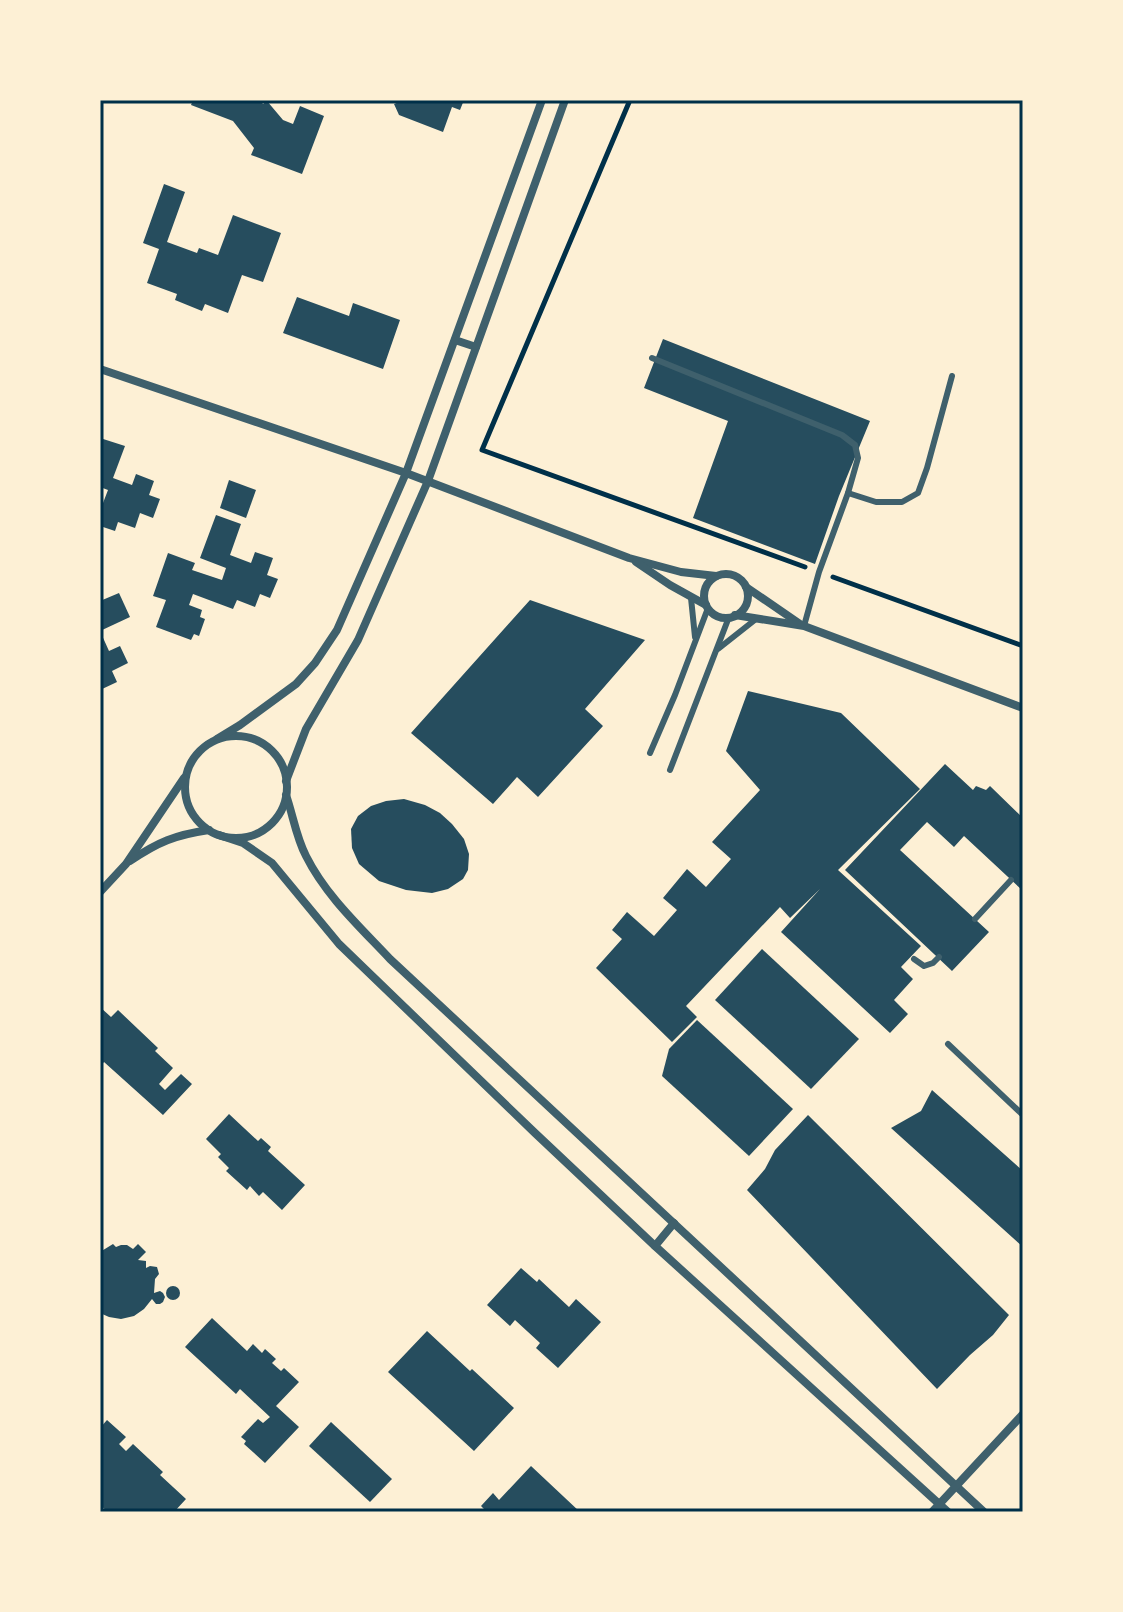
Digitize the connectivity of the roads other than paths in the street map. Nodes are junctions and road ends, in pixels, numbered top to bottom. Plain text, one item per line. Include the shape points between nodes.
1 (542, 100) edge
2 (565, 100) edge
3 (455, 340) junction
4 (476, 347) junction
5 (652, 358) dead end
6 (100, 369) edge
7 (952, 376) dead end
8 (406, 473) junction
9 (428, 481) junction
10 (848, 493) junction
11 (629, 558) junction
12 (716, 576) junction
13 (746, 587) junction
14 (691, 598) junction
15 (707, 607) junction
16 (732, 616) junction
17 (756, 619) junction
18 (804, 626) junction
19 (695, 641) junction
20 (716, 650) junction
21 (1023, 708) edge
22 (217, 739) junction
23 (650, 753) dead end
24 (670, 770) dead end
25 (187, 774) junction
26 (286, 781) junction
27 (286, 795) junction
28 (209, 830) junction
29 (219, 835) junction
30 (126, 864) junction
31 (1011, 880) dead end
32 (100, 892) edge
33 (975, 919) dead end
34 (939, 957) dead end
35 (914, 959) dead end
36 (948, 1044) dead end
37 (1023, 1115) edge
38 (674, 1223) junction
39 (655, 1246) junction
40 (1023, 1414) edge
41 (955, 1486) junction
42 (939, 1504) junction
43 (932, 1512) edge
44 (948, 1512) edge
45 (984, 1512) edge

1 - 3 street
2 - 4 street
3 - 4 street
3 - 8 street
4 - 9 street
5 - 10 lane via 842,435 855,445 858,458
6 - 8 street
7 - 10 lane via 918,493 902,502 876,502
8 - 9 street
8 - 22 street via 337,630 315,663 282,695
9 - 11 street
9 - 26 street via 358,640 306,729
10 - 18 lane
11 - 12 street
11 - 14 street
12 - 13 street via 733,576
12 - 15 street via 705,588
13 - 16 street via 746,603
13 - 18 street
14 - 15 street
14 - 19 lane
15 - 16 street via 717,616
15 - 19 lane
16 - 17 street
16 - 20 lane
17 - 18 street
17 - 20 lane
18 - 21 street
19 - 23 lane
20 - 24 lane
22 - 25 street via 196,755
22 - 26 street via 236,736 262,743 277,756
25 - 28 street via 189,805
25 - 30 street
26 - 27 street
27 - 29 street via 278,816 262,830 241,837
27 - 38 street via 305,854 340,906 390,959
28 - 29 street
28 - 30 street via 164,840
29 - 39 street via 243,843 272,863 339,944
30 - 32 street
31 - 33 lane
34 - 35 lane via 924,966
36 - 37 lane
38 - 39 street
38 - 41 street
39 - 42 street
40 - 41 street
41 - 42 street
41 - 45 street
42 - 43 street
42 - 44 street

